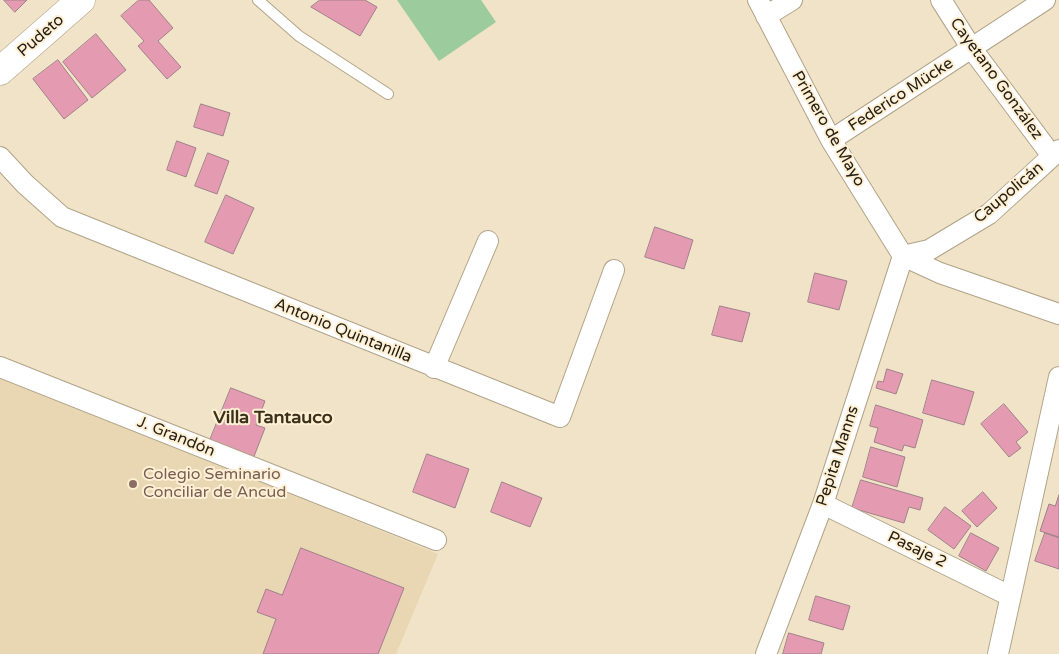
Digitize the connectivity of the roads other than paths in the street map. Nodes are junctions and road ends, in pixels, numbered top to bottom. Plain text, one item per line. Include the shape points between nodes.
1 (81, 0) edge
2 (258, 0) edge
3 (792, 0) edge
4 (942, 0) edge
5 (1045, 0) edge
6 (762, 8) edge
7 (972, 49) junction
8 (0, 71) edge
9 (388, 94) dead end
10 (831, 140) junction
11 (1056, 153) edge
12 (0, 157) edge
13 (488, 241) dead end
14 (903, 256) junction
15 (614, 270) dead end
16 (1059, 314) edge
17 (0, 367) edge
18 (434, 368) junction
19 (1059, 377) edge
20 (823, 504) junction
21 (436, 540) dead end
22 (1010, 596) junction
23 (766, 654) edge
24 (998, 654) edge

1 - 8 street, Pudeto
2 - 9 lane via 299,36
3 - 6 street
4 - 7 street, Cayetano González
5 - 7 street, Federico Mücke
6 - 10 street, Primero de Mayo
7 - 10 street, Federico Mücke
7 - 11 street, Cayetano González
10 - 14 street, Primero de Mayo
11 - 14 street, Caupolicán via 989,214 929,250
12 - 18 street, Antonio Quintanilla via 62,217
13 - 18 street
14 - 16 street via 940,273
14 - 20 street, Pepita Manns
15 - 18 street, Antonio Quintanilla via 560,417
17 - 21 street, J. Grandón
19 - 22 street
20 - 22 street, Pasaje 2
20 - 23 street, Pepita Manns
22 - 24 street

